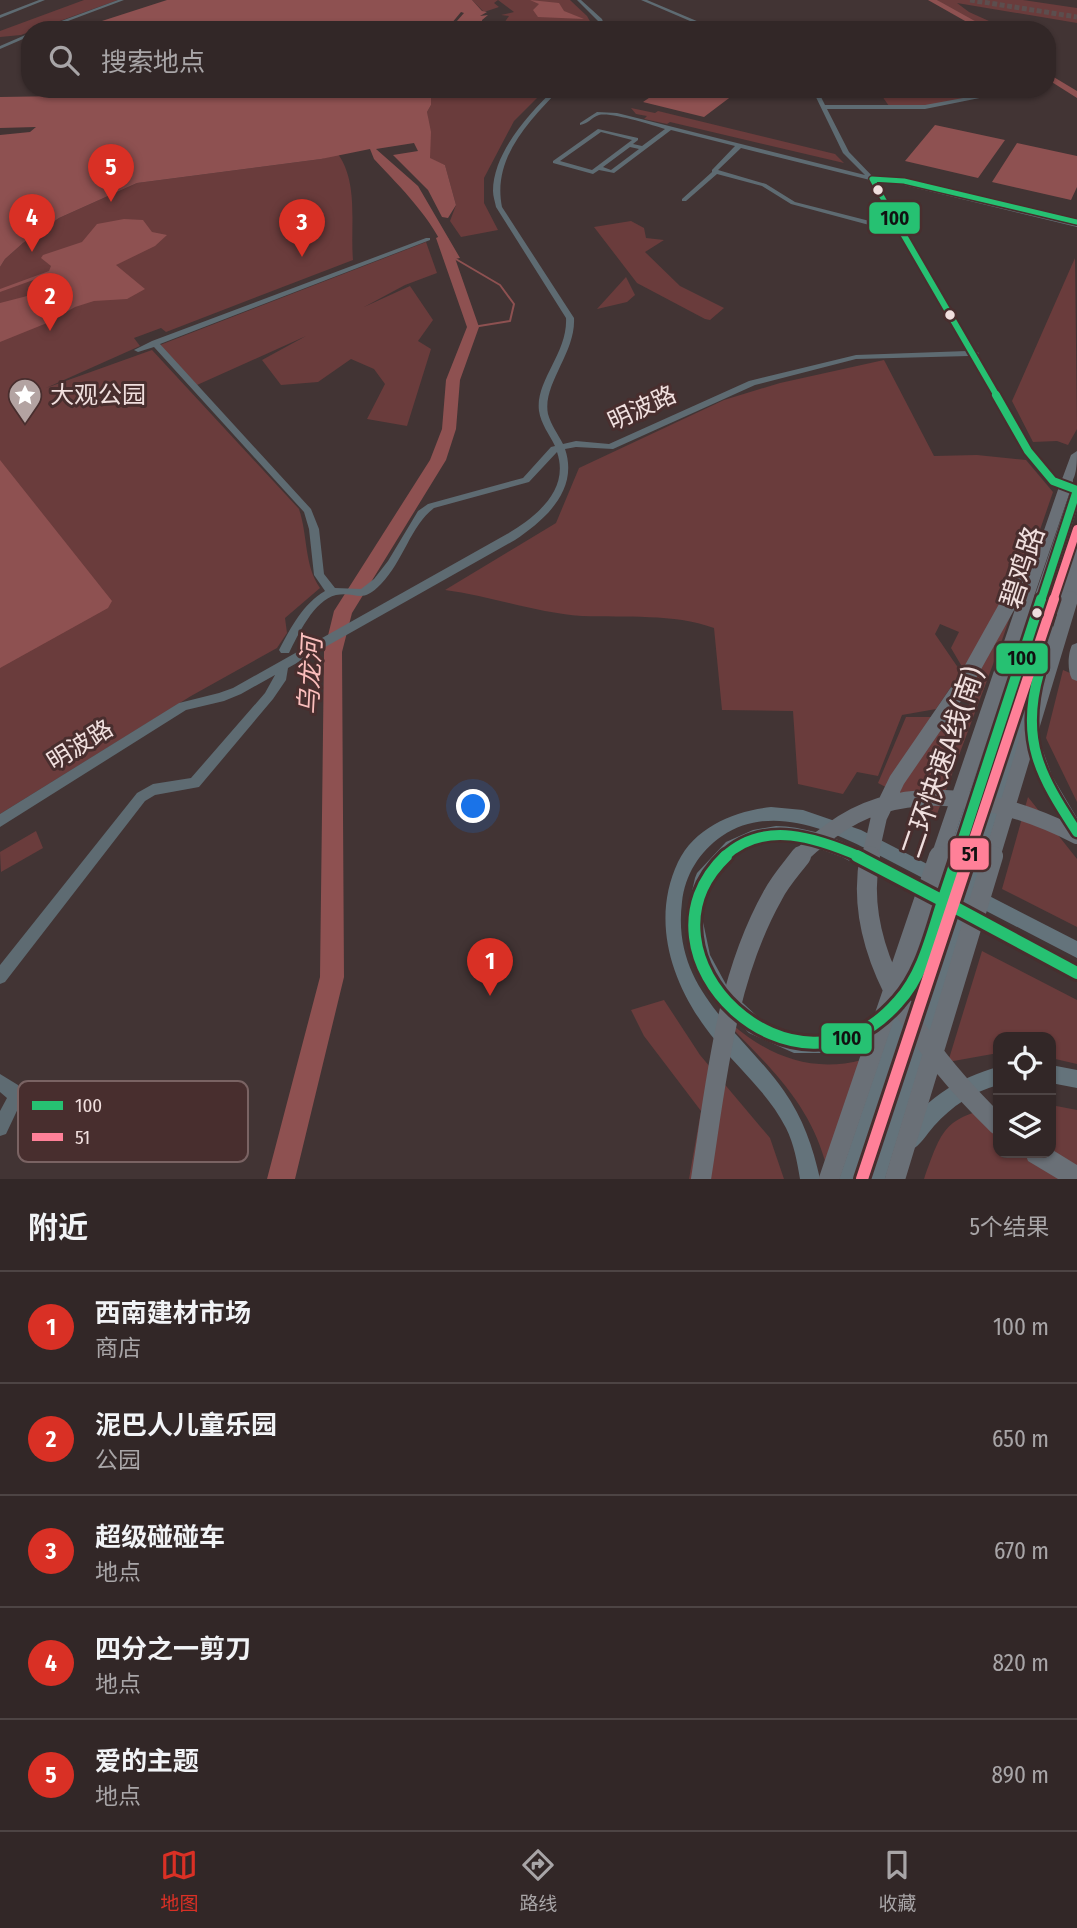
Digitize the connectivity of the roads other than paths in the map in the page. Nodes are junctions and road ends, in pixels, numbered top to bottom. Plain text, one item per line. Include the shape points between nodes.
1 (43, 0) edge
2 (122, 0) edge
3 (579, 0) edge
4 (643, 0) edge
5 (658, 0) edge
6 (649, 3) junction
7 (0, 15) edge
8 (65, 21) edge
9 (600, 21) edge
10 (694, 21) edge
11 (21, 38) edge
12 (0, 40) edge
13 (13, 41) junction
14 (0, 48) edge
15 (549, 98) edge
16 (818, 98) edge
17 (974, 98) edge
18 (823, 107) junction
19 (582, 124) dead end
20 (670, 128) junction
21 (629, 145) junction
22 (739, 146) junction
23 (643, 148) junction
24 (598, 168) junction
25 (716, 172) junction
26 (872, 179) junction
27 (684, 200) dead end
28 (1077, 224) edge
29 (901, 231) junction
30 (428, 239) dead end
31 (155, 343) junction
32 (138, 350) dead end
33 (975, 353) junction
34 (559, 447) junction
35 (1077, 454) edge
36 (1072, 486) edge
37 (1076, 566) edge
38 (336, 592) junction
39 (1077, 614) edge
40 (1057, 618) junction
41 (1077, 649) edge
42 (285, 650) dead end
43 (283, 664) junction
44 (1077, 675) edge
45 (1010, 692) joint
46 (1030, 701) junction
47 (0, 821) edge
48 (1077, 834) edge
49 (1077, 950) edge
50 (923, 953) junction
51 (1077, 973) edge
52 (0, 977) edge
53 (1056, 1075) edge
54 (993, 1078) edge
55 (1077, 1079) edge
56 (0, 1082) edge
57 (993, 1120) edge
58 (0, 1128) edge
59 (1044, 1158) edge
60 (1077, 1178) edge
61 (701, 1179) edge
62 (810, 1179) edge
63 (829, 1179) edge
64 (849, 1179) edge
65 (875, 1179) edge
66 (887, 1179) edge
67 (895, 1179) edge

1 - 7 street
2 - 8 street
3 - 9 street
4 - 6 street
5 - 6 street
6 - 10 street
11 - 13 street
12 - 13 street
13 - 14 street
15 - 34 street, 明波路 via 524,123 494,193 499,208 570,318 570,335 542,410
16 - 18 street
17 - 18 street via 925,107
18 - 26 street via 846,153
19 - 20 street via 599,113
20 - 22 street
20 - 23 street
21 - 23 street
21 - 24 street
21 - 24 street via 636,139 600,130 555,162 593,172
22 - 25 street via 714,168
22 - 26 street
23 - 24 street via 612,172
25 - 27 street
25 - 29 street via 764,185 793,203
26 - 28 main road
26 - 29 street
29 - 33 street
30 - 31 street
31 - 32 street
31 - 38 street via 308,511 319,575
33 - 34 street, 明波路 via 856,357 752,383 610,447
33 - 36 street via 1037,462 1053,481
34 - 38 street via 545,456 526,480 430,506 372,586 360,594
34 - 43 street, 明波路 via 564,481 554,502 535,522
35 - 36 highway
36 - 45 highway, 碧鸡路
36 - 57 highway, bridge via 987,645 894,784 870,854 871,921 894,992 936,1059
36 - 63 highway, 二环快速A线(南), bridge
37 - 40 highway, 碧鸡路
37 - 67 highway, bridge
38 - 42 street via 319,601
39 - 40 street
40 - 46 highway, 碧鸡路
41 - 44 highway
43 - 47 street, 明波路 via 220,698 183,706
43 - 52 street via 280,680 269,696 195,783 153,790 141,797
45 - 50 main road, 碧鸡路, bridge
46 - 48 main road via 1036,754
46 - 65 main road, 碧鸡路, bridge via 1005,765
48 - 61 highway, bridge via 996,804 921,797 885,803 851,816 805,849 767,904 743,966 724,1042
49 - 62 main road via 818,820 760,814 724,826 703,842 687,862 677,887 673,921 678,958 698,1002 788,1110 804,1146
50 - 51 main road via 907,990 872,1029 829,1047 790,1044 752,1026 717,989 697,941 698,894 712,865 737,844 766,834 794,834 862,860
50 - 64 main road, 碧鸡路
53 - 55 main road
54 - 66 main road via 968,1086 932,1114
56 - 58 street via 15,1098
59 - 60 highway

